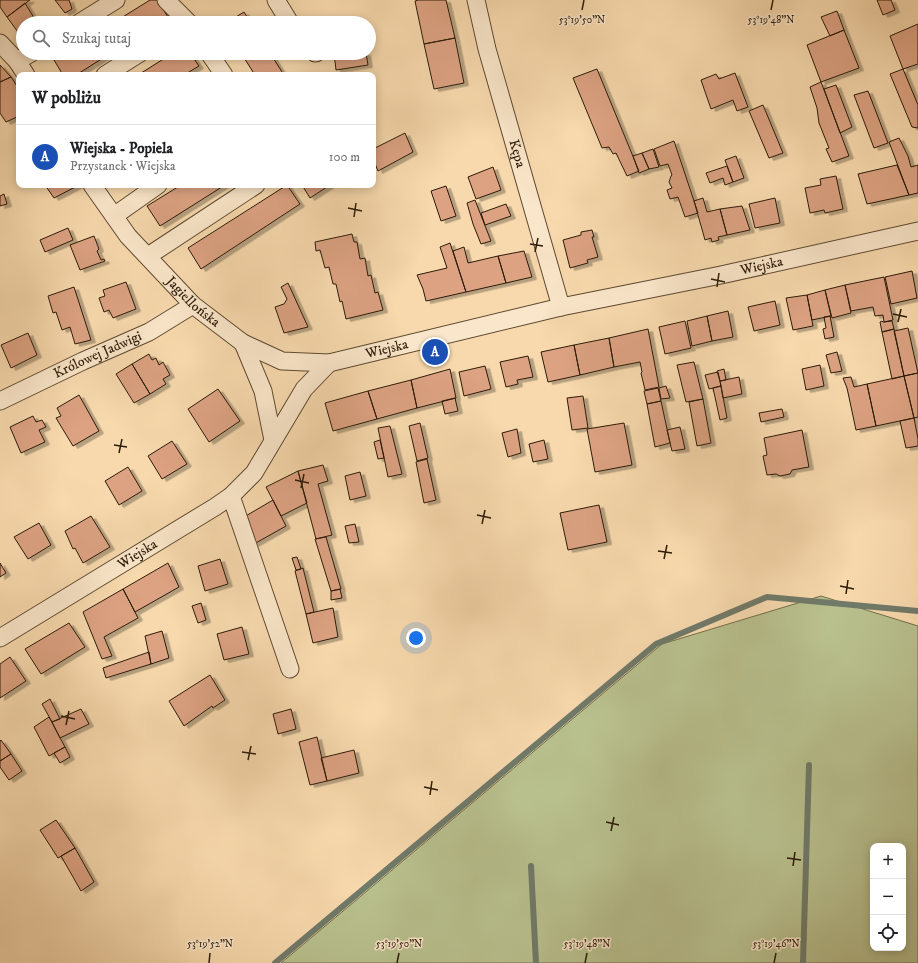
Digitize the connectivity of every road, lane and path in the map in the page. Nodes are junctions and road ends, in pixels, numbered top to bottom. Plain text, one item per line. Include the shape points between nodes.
1 (116, 0) edge
2 (166, 0) edge
3 (276, 0) edge
4 (476, 0) edge
5 (90, 16) edge
6 (182, 16) edge
7 (286, 16) edge
8 (0, 43) edge
9 (16, 56) edge
10 (129, 60) edge
11 (213, 60) edge
12 (110, 72) edge
13 (220, 72) edge
14 (94, 188) edge
15 (154, 188) edge
16 (251, 188) edge
17 (114, 216) junction
18 (918, 231) edge
19 (148, 256) junction
20 (193, 305) junction
21 (561, 307) junction
22 (243, 343) junction
23 (329, 363) junction
24 (0, 401) edge
25 (273, 440) junction
26 (231, 496) junction
27 (0, 638) edge
28 (290, 669) dead end

1 - 5 street
2 - 6 street
3 - 7 street
4 - 21 street, Kępa via 489,57
8 - 9 street
10 - 12 street
11 - 13 street
14 - 17 street, Jagiellońska
15 - 17 street
16 - 19 street
17 - 19 street, Jagiellońska via 128,236
18 - 21 street, Wiejska
19 - 20 street, Jagiellońska
20 - 22 street, Jagiellońska
20 - 24 street, Królowej Jadwigi via 149,332
21 - 23 street, Wiejska
22 - 23 street, Jagiellońska via 282,361
22 - 25 street via 263,391
23 - 25 street, Wiejska via 304,389
25 - 26 street, Wiejska via 254,473
26 - 27 street, Wiejska
26 - 28 street

